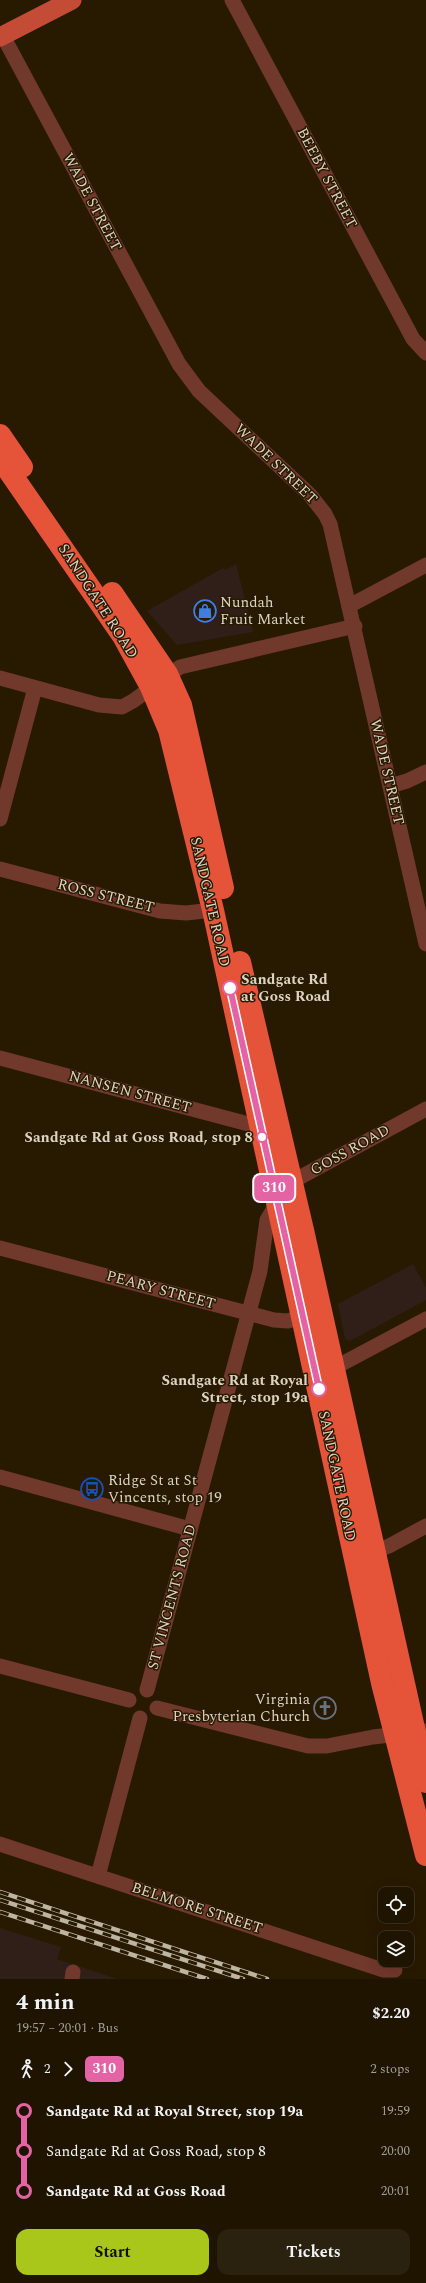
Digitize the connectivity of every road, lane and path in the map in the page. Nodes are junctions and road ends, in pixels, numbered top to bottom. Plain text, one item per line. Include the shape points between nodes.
1 (72, 0) edge
2 (232, 0) edge
3 (2, 36) edge
4 (426, 353) edge
5 (0, 436) edge
6 (0, 458) edge
7 (426, 565) edge
8 (349, 606) junction
9 (354, 626) junction
10 (0, 678) edge
11 (159, 681) junction
12 (35, 688) junction
13 (426, 772) edge
14 (390, 786) junction
15 (0, 818) edge
16 (0, 869) edge
17 (213, 910) junction
18 (426, 944) edge
19 (0, 1058) edge
20 (426, 1109) edge
21 (260, 1127) junction
22 (281, 1192) junction
23 (0, 1248) edge
24 (312, 1313) junction
25 (248, 1314) junction
26 (426, 1319) edge
27 (334, 1368) junction
28 (0, 1477) edge
29 (426, 1526) edge
30 (190, 1529) junction
31 (375, 1552) junction
32 (355, 1558) junction
33 (0, 1666) edge
34 (147, 1690) junction
35 (129, 1700) junction
36 (157, 1708) junction
37 (140, 1718) junction
38 (412, 1733) edge
39 (426, 1782) edge
40 (0, 1844) edge
41 (426, 1855) edge
42 (98, 1876) junction
43 (395, 1970) dead end

1 - 3 main road
2 - 4 street, BEEBY STREET via 413,339
3 - 8 street, WADE STREET via 179,364 199,391 310,495 325,514 332,530
5 - 11 highway, SANDGATE ROAD via 147,642
6 - 11 highway, SANDGATE ROAD via 123,636
7 - 8 street
8 - 9 street, WADE STREET
9 - 11 street via 180,667
9 - 14 street, WADE STREET
10 - 12 street
11 - 12 street via 127,705 116,707
11 - 17 highway, SANDGATE ROAD
11 - 22 highway, SANDGATE ROAD via 181,705 189,737
12 - 15 street
13 - 14 street
14 - 18 street, WADE STREET
16 - 17 street, ROSS STREET via 160,910 186,914
17 - 21 highway, SANDGATE ROAD
19 - 21 street, NANSEN STREET
20 - 22 street, GOSS ROAD
21 - 22 highway, SANDGATE ROAD
22 - 24 highway, SANDGATE ROAD
22 - 25 street, ST VINCENTS ROAD via 268,1220 260,1271
23 - 25 street, PEARY STREET
24 - 25 street, PEARY STREET via 279,1321
24 - 27 highway, SANDGATE ROAD
24 - 32 highway, SANDGATE ROAD
25 - 30 street, ST VINCENTS ROAD
26 - 27 street
27 - 31 highway, SANDGATE ROAD
28 - 30 street
29 - 31 street
30 - 34 street, ST VINCENTS ROAD
31 - 32 street
31 - 38 highway, SANDGATE ROAD
32 - 38 highway, SANDGATE ROAD
33 - 35 street
34 - 35 street via 134,1693
34 - 36 street via 154,1695
35 - 37 street via 132,1714
36 - 37 street via 149,1717
36 - 38 street via 308,1746 327,1746
37 - 42 street
38 - 39 highway, SANDGATE ROAD
38 - 41 highway, SANDGATE ROAD
40 - 42 street, BELMORE STREET
42 - 43 street, BELMORE STREET via 383,1970

